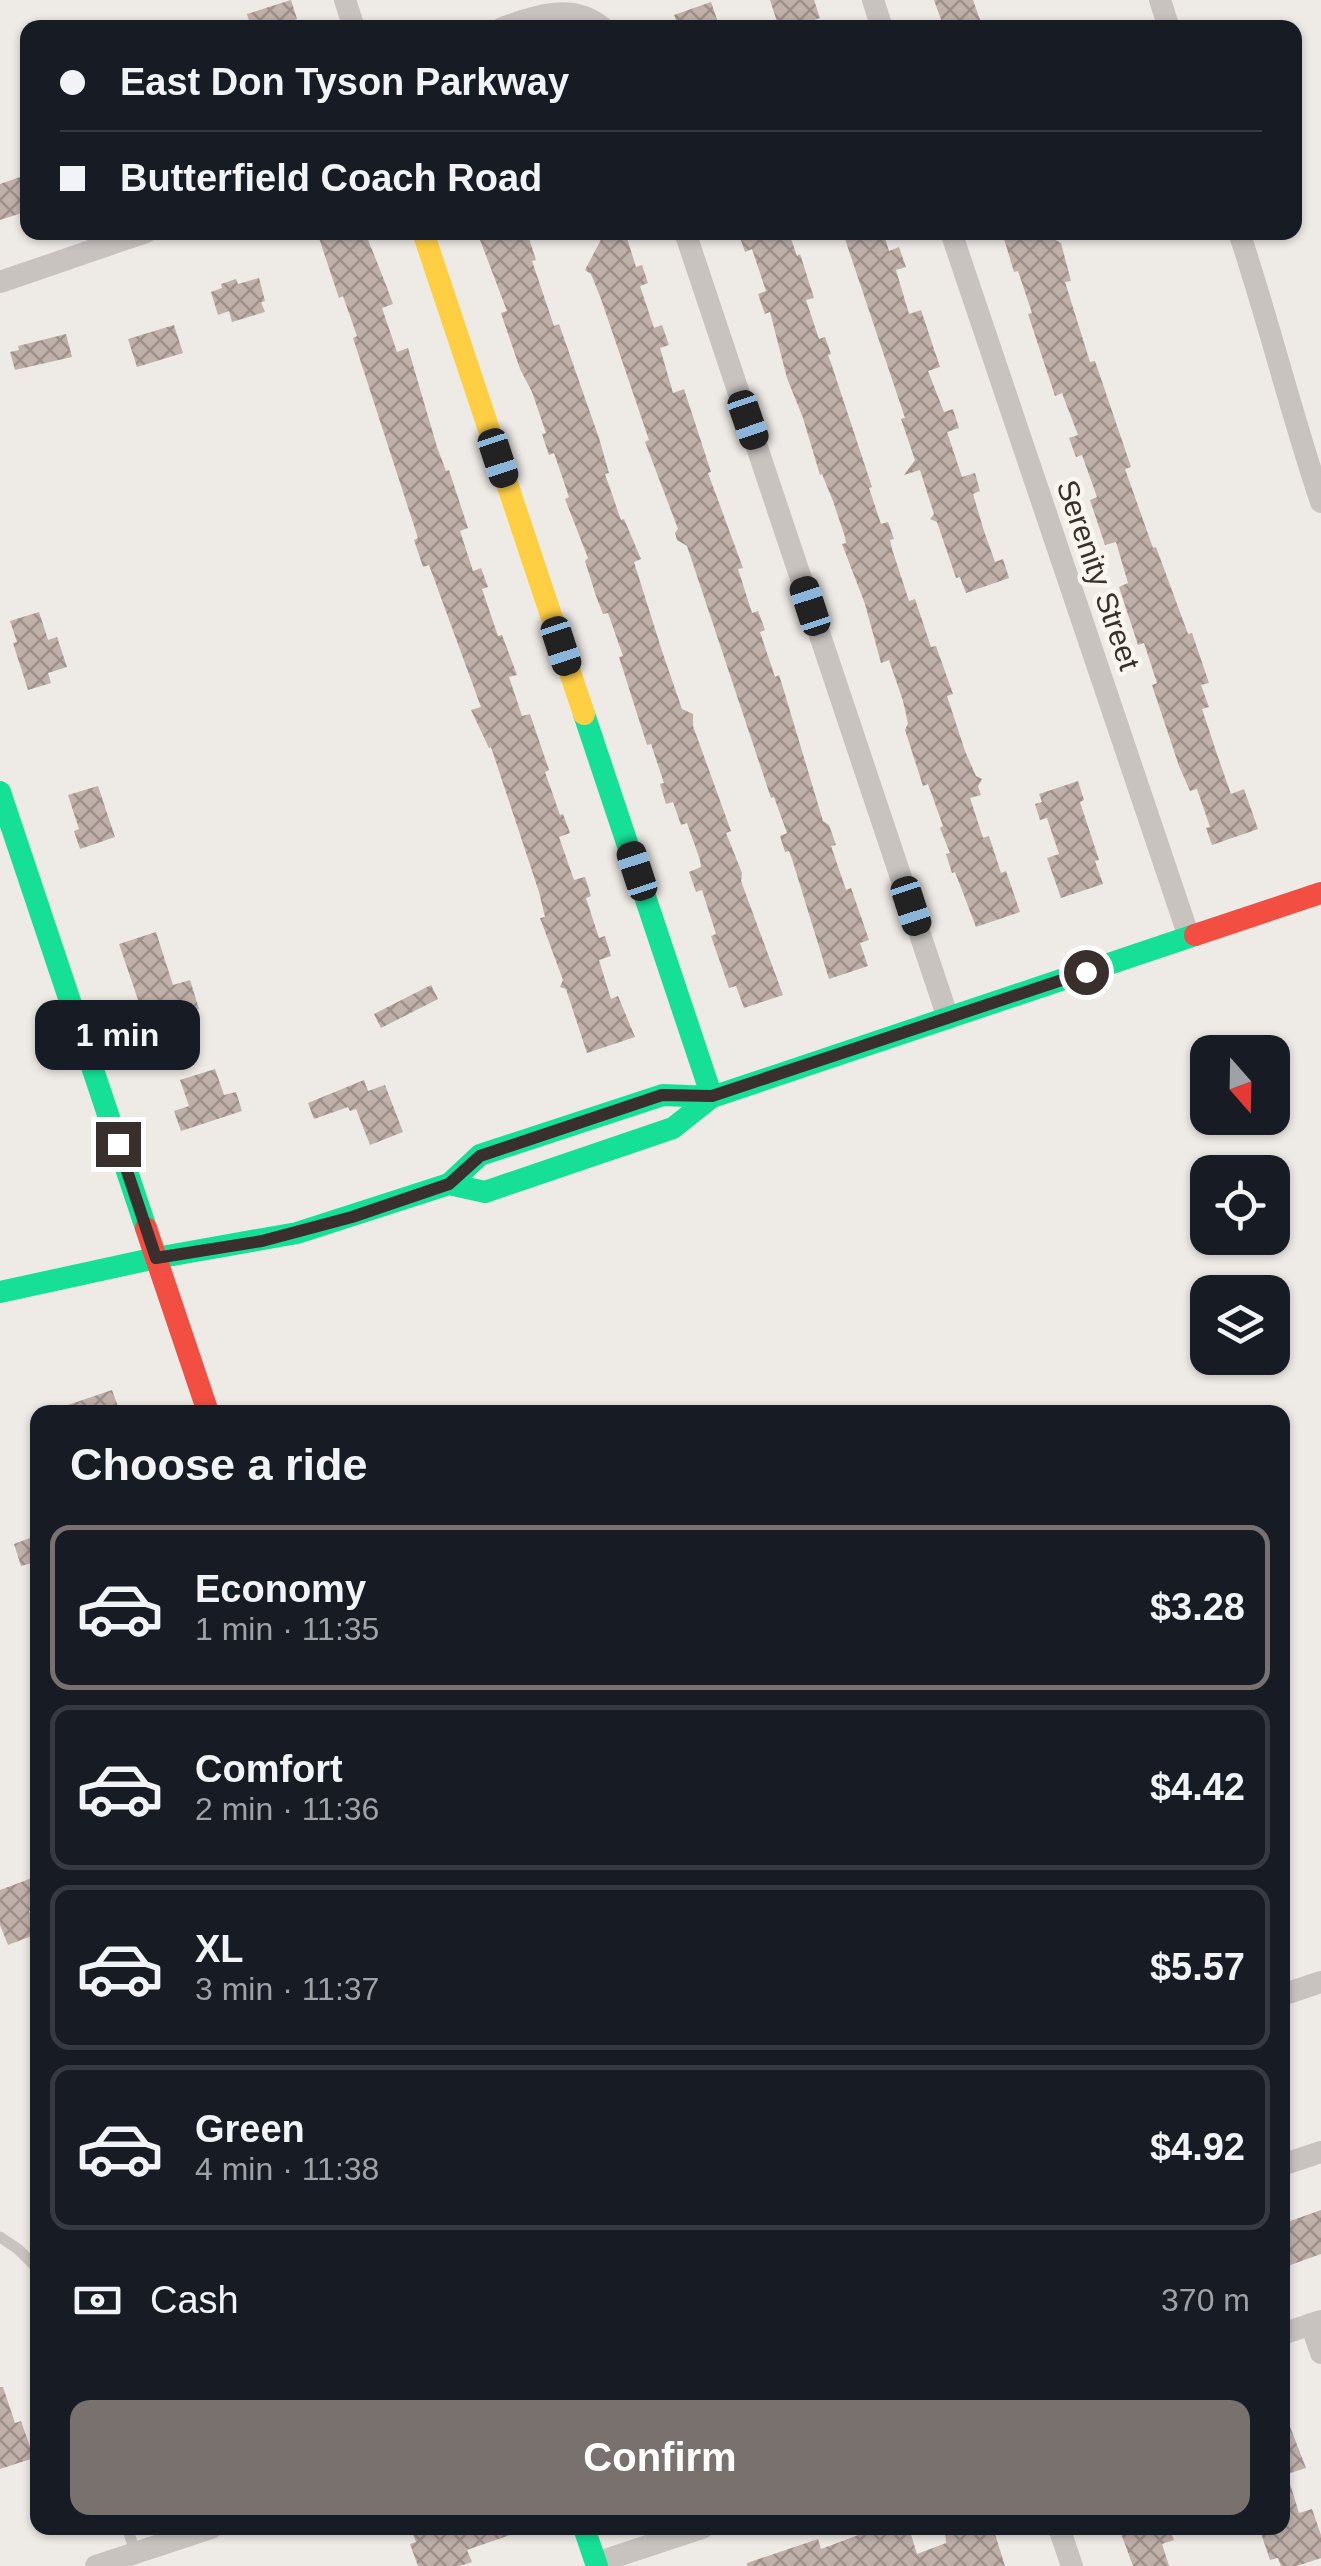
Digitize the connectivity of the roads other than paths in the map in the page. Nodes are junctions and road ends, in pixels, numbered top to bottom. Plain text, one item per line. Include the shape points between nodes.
1 (525, 20) edge
2 (589, 20) edge
3 (123, 240) edge
4 (426, 240) edge
5 (688, 240) edge
6 (955, 240) edge
7 (1241, 240) edge
8 (0, 282) edge
9 (1321, 502) edge
10 (0, 792) edge
11 (1321, 893) edge
12 (1189, 937) junction
13 (948, 1018) junction
14 (712, 1096) junction
15 (449, 1184) junction
16 (156, 1258) junction
17 (0, 1292) edge
18 (206, 1405) edge
19 (1321, 1982) edge
20 (1290, 1992) edge
21 (1321, 2152) edge
22 (1290, 2162) edge
23 (0, 2237) edge
24 (30, 2261) edge
25 (1316, 2322) edge
26 (1290, 2331) edge
27 (1321, 2354) edge
28 (130, 2535) edge
29 (190, 2535) edge
30 (586, 2535) edge
31 (681, 2535) edge
32 (1062, 2535) edge
33 (136, 2553) junction
34 (596, 2564) edge
35 (96, 2566) edge
36 (1072, 2566) edge

1 - 2 street via 545,13
3 - 8 street
4 - 14 main road
5 - 13 street
6 - 12 street, Serenity Street
7 - 9 street
10 - 16 main road
11 - 12 main road
12 - 13 main road
13 - 14 main road
14 - 15 main road via 662,1095 516,1143 480,1156
14 - 15 main road via 673,1128 485,1192
15 - 16 main road via 296,1233
16 - 17 main road
16 - 18 main road
19 - 20 street
21 - 22 street
23 - 24 lane
25 - 26 street
25 - 27 street
28 - 33 lane
29 - 33 street
30 - 34 main road
31 - 34 street
32 - 36 street
33 - 35 street

